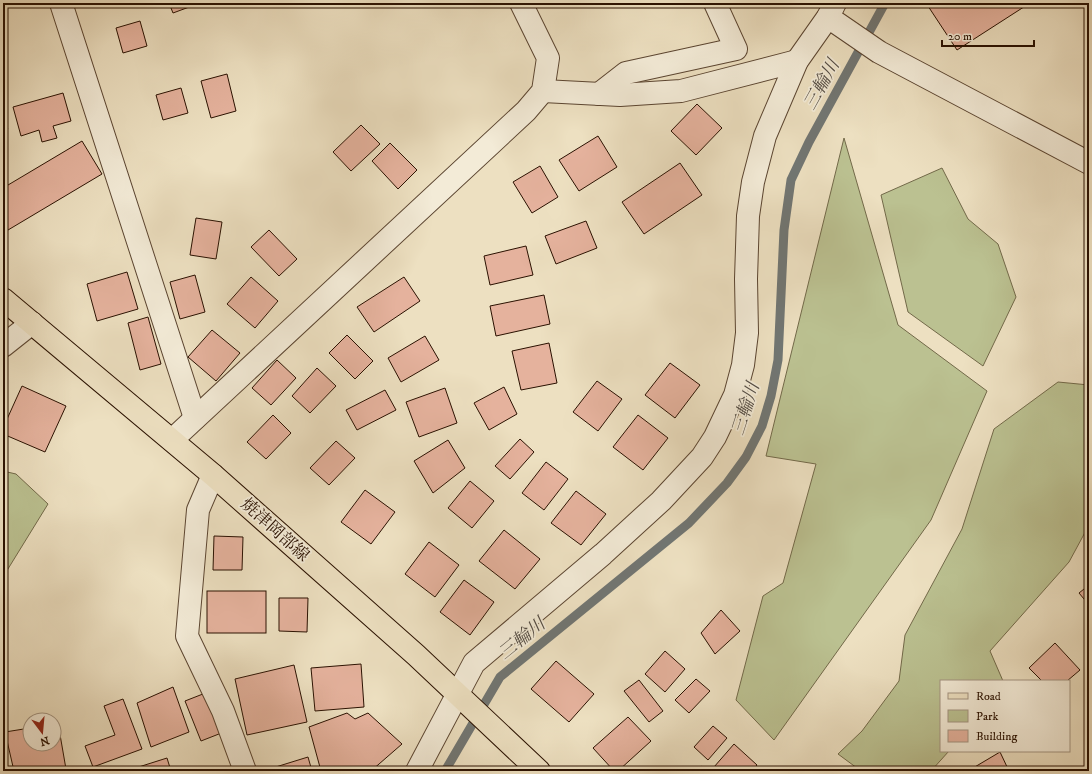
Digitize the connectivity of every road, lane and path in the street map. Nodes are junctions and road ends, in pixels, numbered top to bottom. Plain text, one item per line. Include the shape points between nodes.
1 (61, 3) edge
2 (521, 3) edge
3 (715, 3) edge
4 (832, 10) edge
5 (797, 61) junction
6 (543, 91) junction
7 (598, 94) junction
8 (1089, 163) edge
9 (3, 299) edge
10 (32, 323) junction
11 (3, 346) edge
12 (195, 418) junction
13 (172, 440) junction
14 (213, 476) junction
15 (457, 695) junction
16 (245, 771) edge
17 (417, 771) edge
18 (539, 771) edge

1 - 12 street
2 - 6 street via 548,58
3 - 7 street via 736,48 626,73
4 - 5 street
4 - 8 street via 879,52
5 - 7 street via 681,91
5 - 15 street via 765,136 753,182 748,216 747,333 743,365 735,395 714,438 702,458 661,501 603,554 474,662
6 - 7 street
6 - 12 street via 526,111
9 - 10 main road, 焼津岡部線
10 - 11 street
10 - 13 main road, 焼津岡部線
12 - 13 street
13 - 14 main road, 焼津岡部線
14 - 15 main road, 焼津岡部線 via 416,655
14 - 16 street via 198,510 187,636 223,711
15 - 17 street
15 - 18 main road, 焼津岡部線

